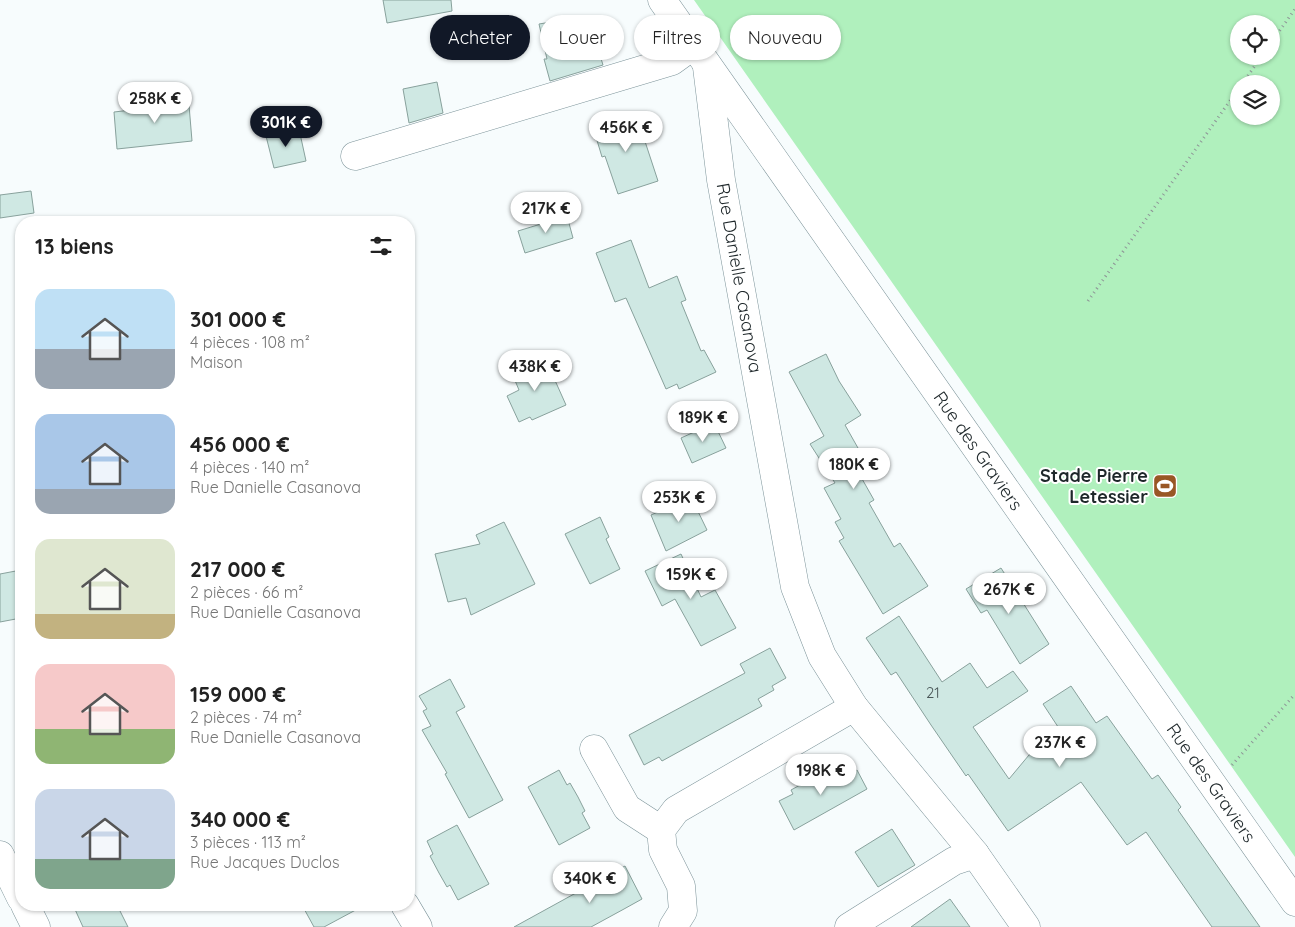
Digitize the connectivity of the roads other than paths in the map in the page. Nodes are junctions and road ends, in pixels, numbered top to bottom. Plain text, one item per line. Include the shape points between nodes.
1 (662, 0) edge
2 (673, 15) edge
3 (676, 60) edge
4 (701, 60) edge
5 (704, 60) edge
6 (355, 156) dead end
7 (854, 707) junction
8 (594, 749) dead end
9 (661, 830) junction
10 (975, 854) junction
11 (0, 855) edge
12 (15, 886) edge
13 (1295, 902) edge
14 (28, 911) edge
15 (409, 911) edge
16 (36, 927) edge
17 (418, 927) edge
18 (673, 927) edge
19 (849, 927) edge
20 (1026, 927) edge

1 - 2 street, Rue des Graviers
3 - 6 street
4 - 7 street, Rue Danielle Casanova via 795,587 822,656
5 - 13 street, Rue des Graviers
7 - 9 street via 676,810
7 - 10 street, Rue Danielle Casanova
8 - 9 street via 627,808
9 - 18 street via 663,850 681,886 683,911
10 - 19 street via 954,861
10 - 20 street, Rue Danielle Casanova
11 - 12 street
14 - 16 street
15 - 17 street

